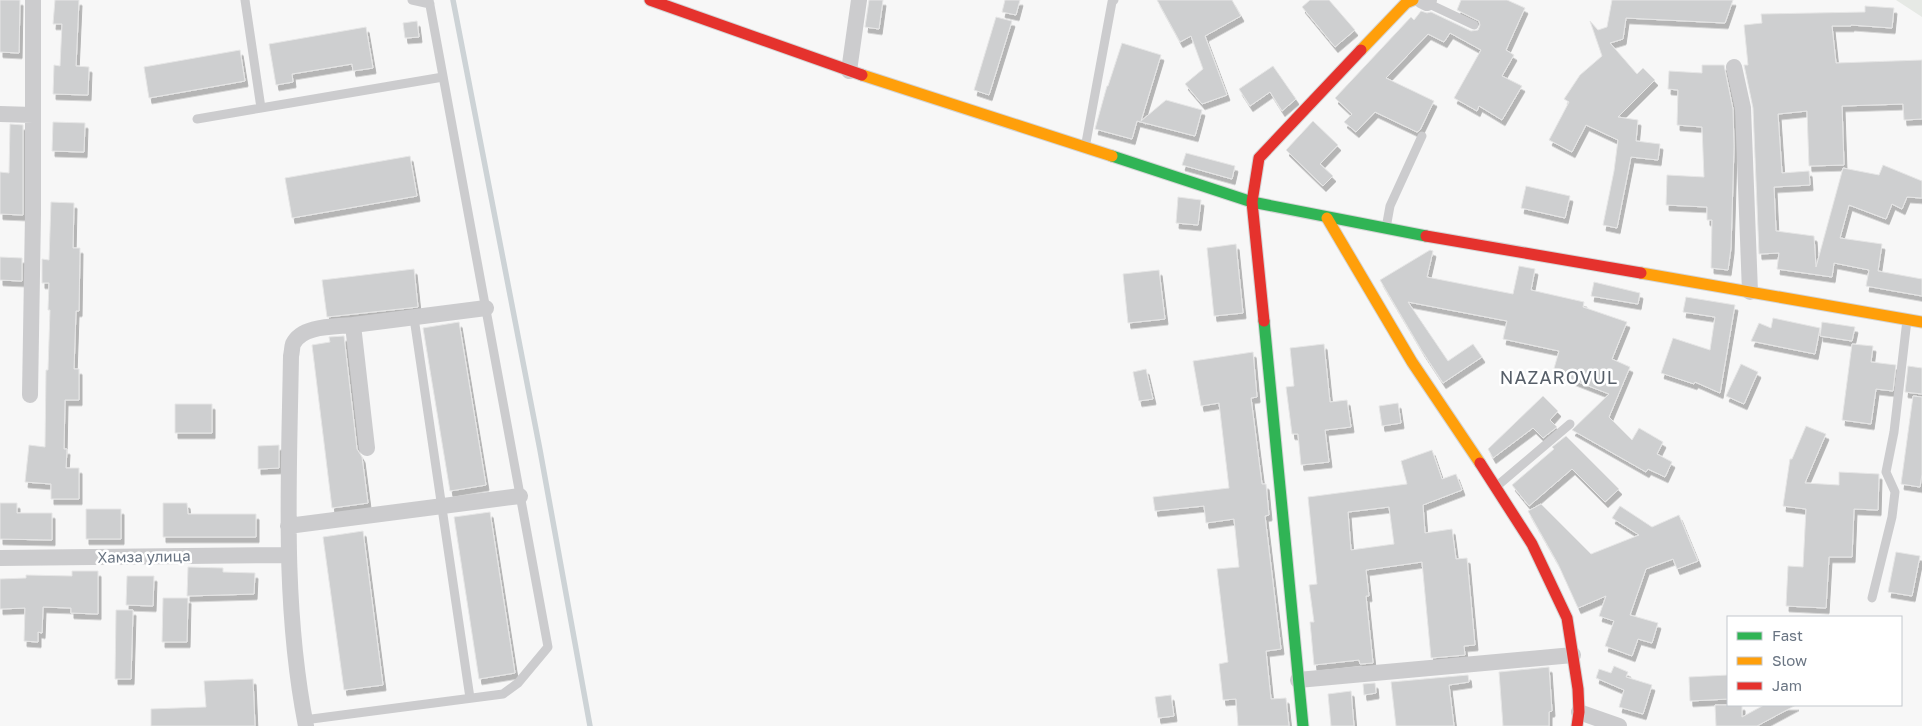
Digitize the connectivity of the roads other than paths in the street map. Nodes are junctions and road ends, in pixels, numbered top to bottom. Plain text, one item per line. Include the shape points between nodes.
1 (33, 0) edge
2 (245, 0) edge
3 (412, 0) edge
4 (650, 0) edge
5 (859, 0) edge
6 (1114, 0) edge
7 (1423, 1) edge
8 (430, 2) edge
9 (1474, 24) dead end
10 (1734, 67) dead end
11 (849, 71) junction
12 (443, 76) junction
13 (261, 108) junction
14 (0, 114) edge
15 (33, 115) junction
16 (197, 119) dead end
17 (1422, 136) dead end
18 (1085, 148) junction
19 (1252, 202) junction
20 (1327, 218) junction
21 (1386, 229) junction
22 (1750, 292) junction
23 (486, 308) junction
24 (414, 318) junction
25 (1907, 319) junction
26 (1922, 322) edge
27 (353, 325) junction
28 (30, 395) dead end
29 (1570, 424) dead end
30 (367, 448) dead end
31 (1496, 486) junction
32 (520, 496) junction
33 (441, 506) junction
34 (288, 526) junction
35 (288, 555) junction
36 (0, 558) edge
37 (1872, 598) dead end
38 (1572, 655) junction
39 (1298, 680) junction
40 (470, 698) junction
41 (1578, 719) edge
42 (305, 723) edge
43 (1303, 726) edge
44 (1619, 726) edge

1 - 15 street
2 - 13 lane
3 - 8 lane
4 - 11 street
5 - 11 street
6 - 18 lane
7 - 9 lane
7 - 19 street via 1406,3 1259,158
8 - 12 lane
10 - 22 street via 1743,108
11 - 18 street
12 - 13 lane
12 - 23 lane
13 - 16 lane
14 - 15 street
15 - 28 street
17 - 21 lane via 1390,206
18 - 19 street
19 - 20 street
19 - 39 street
20 - 21 street
20 - 31 street via 1412,362
21 - 22 street
22 - 25 street
23 - 24 street
23 - 32 lane
24 - 27 street
24 - 33 lane
25 - 26 street
25 - 37 lane via 1886,472 1895,492 1892,517
27 - 30 street
27 - 34 street via 302,334 293,344
29 - 31 lane
31 - 38 street via 1532,544 1567,618
32 - 33 street
32 - 40 lane via 548,647 518,683 503,694
33 - 34 street
33 - 40 lane
34 - 35 street
35 - 36 street, Хамза улица
35 - 42 street via 292,637
38 - 39 street
38 - 41 street via 1578,689
39 - 43 street
40 - 42 lane
41 - 44 street

